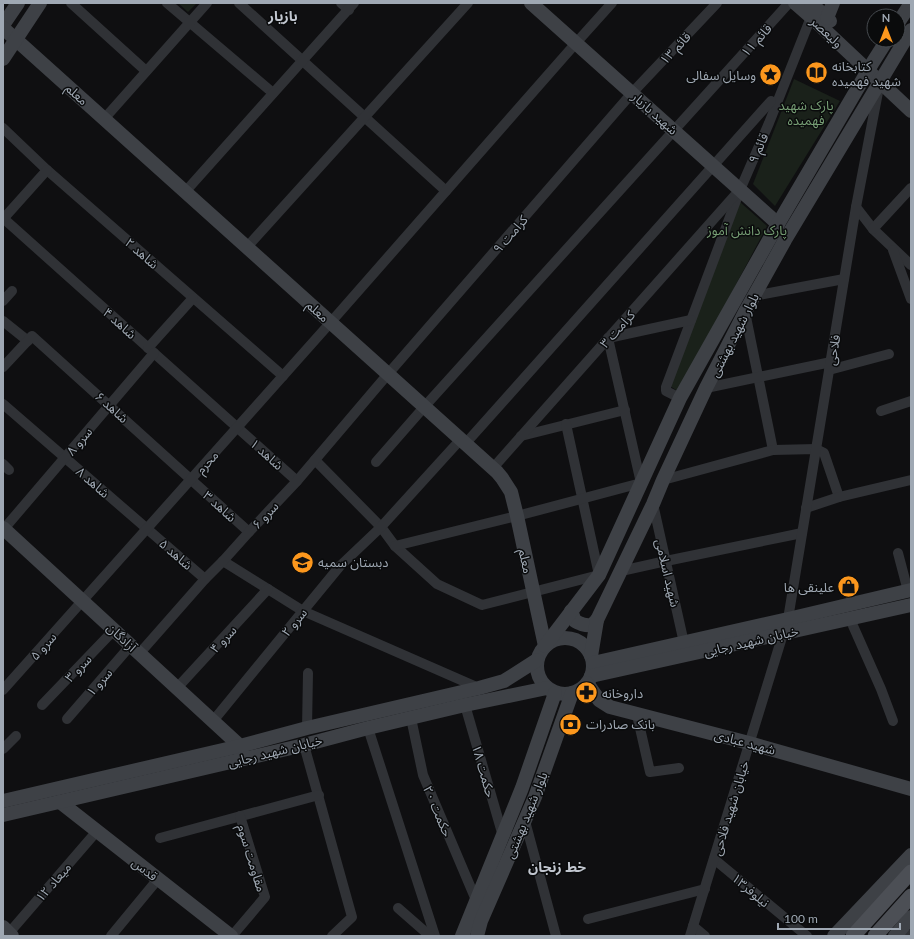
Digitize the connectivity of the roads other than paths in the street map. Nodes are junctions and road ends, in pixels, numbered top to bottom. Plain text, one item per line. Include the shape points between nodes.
1 (18, 3) edge
2 (40, 3) edge
3 (71, 3) edge
4 (167, 3) edge
5 (207, 3) edge
6 (239, 3) edge
7 (468, 3) edge
8 (531, 3) edge
9 (612, 3) edge
10 (718, 3) edge
11 (789, 3) edge
12 (795, 3) edge
13 (833, 3) edge
14 (348, 5) edge
15 (813, 7) edge
16 (827, 18) junction
17 (190, 22) junction
18 (3, 25) edge
19 (3, 28) edge
20 (911, 30) edge
21 (16, 40) junction
22 (576, 43) junction
23 (911, 45) edge
24 (882, 48) edge
25 (3, 59) edge
26 (302, 60) junction
27 (871, 67) junction
28 (146, 71) junction
29 (883, 78) junction
30 (273, 92) junction
31 (632, 93) junction
32 (911, 98) edge
33 (771, 101) dead end
34 (911, 111) edge
35 (365, 117) junction
36 (104, 119) junction
37 (3, 128) edge
38 (674, 130) junction
39 (713, 166) junction
40 (47, 170) junction
41 (911, 188) edge
42 (740, 190) junction
43 (446, 191) junction
44 (185, 192) junction
45 (856, 207) junction
46 (3, 218) edge
47 (778, 224) junction
48 (873, 230) junction
49 (247, 247) junction
50 (892, 248) junction
51 (911, 266) edge
52 (844, 280) junction
53 (12, 291) dead end
54 (753, 296) junction
55 (193, 298) junction
56 (911, 299) edge
57 (3, 301) edge
58 (745, 312) junction
59 (691, 320) junction
60 (3, 321) edge
61 (331, 322) junction
62 (30, 338) junction
63 (608, 338) junction
64 (151, 351) junction
65 (889, 354) dead end
66 (830, 366) junction
67 (3, 368) edge
68 (388, 374) junction
69 (283, 376) junction
70 (758, 377) junction
71 (706, 388) junction
72 (680, 398) junction
73 (911, 401) edge
74 (3, 404) edge
75 (109, 405) junction
76 (424, 406) junction
77 (625, 410) junction
78 (881, 411) dead end
79 (566, 424) junction
80 (237, 428) junction
81 (521, 436) junction
82 (463, 441) junction
83 (816, 449) junction
84 (773, 450) junction
85 (65, 457) junction
86 (315, 460) junction
87 (376, 462) dead end
88 (493, 468) junction
89 (191, 479) junction
90 (663, 480) junction
91 (911, 480) edge
92 (297, 481) junction
93 (641, 483) junction
94 (839, 497) junction
95 (582, 499) junction
96 (653, 504) junction
97 (806, 508) junction
98 (517, 516) junction
99 (380, 527) junction
100 (147, 528) junction
101 (3, 529) edge
102 (249, 532) junction
103 (802, 533) junction
104 (395, 546) junction
105 (898, 553) dead end
106 (666, 561) junction
107 (223, 562) junction
108 (621, 572) junction
109 (599, 575) junction
110 (205, 579) junction
111 (268, 589) junction
112 (909, 591) edge
113 (533, 592) junction
114 (83, 601) junction
115 (911, 605) edge
116 (303, 611) junction
117 (571, 611) junction
118 (788, 619) junction
119 (850, 619) junction
120 (597, 620) junction
121 (114, 630) junction
122 (783, 634) junction
123 (684, 643) junction
124 (545, 646) junction
125 (135, 650) junction
126 (537, 660) junction
127 (591, 669) junction
128 (308, 673) dead end
129 (177, 688) junction
130 (479, 688) junction
131 (3, 690) edge
132 (551, 690) junction
133 (572, 693) junction
134 (42, 705) dead end
135 (465, 705) junction
136 (637, 714) junction
137 (411, 718) junction
138 (67, 719) dead end
139 (213, 721) junction
140 (893, 721) dead end
141 (307, 728) junction
142 (368, 728) junction
143 (16, 736) dead end
144 (749, 743) junction
145 (304, 745) junction
146 (3, 748) edge
147 (241, 753) junction
148 (679, 768) dead end
149 (522, 788) junction
150 (911, 790) edge
151 (319, 795) junction
152 (535, 797) junction
153 (3, 801) edge
154 (60, 802) junction
155 (3, 815) edge
156 (240, 816) junction
157 (525, 821) junction
158 (97, 831) junction
159 (503, 836) junction
160 (160, 838) dead end
161 (911, 855) edge
162 (714, 859) junction
163 (911, 872) edge
164 (158, 879) junction
165 (705, 889) junction
166 (911, 896) edge
167 (476, 900) junction
168 (398, 908) dead end
169 (911, 917) edge
170 (588, 919) dead end
171 (692, 931) edge
172 (8, 932) edge
173 (226, 934) edge
174 (902, 934) edge
175 (111, 936) edge
176 (332, 936) edge
177 (430, 936) edge
178 (435, 936) edge
179 (462, 936) edge
180 (477, 936) edge
181 (556, 936) edge
182 (705, 936) edge
183 (807, 936) edge
184 (834, 936) edge
185 (853, 936) edge
186 (875, 936) edge

1 - 18 main road
2 - 21 main road
3 - 28 street
4 - 17 street
5 - 17 street
6 - 26 street
7 - 35 street
8 - 22 main road, شهید بازیار
9 - 22 street, محرم
10 - 31 street, قائم ۱۳
11 - 38 street, قائم ۱۱
12 - 15 main road, ولیعصر
13 - 16 main road
14 - 26 street
15 - 16 main road
15 - 27 main road, ولیعصر
15 - 42 street, قائم ۹ via 769,123
16 - 27 main road
17 - 28 street
17 - 30 street
19 - 21 main road, معلم
20 - 29 main road, بلوار شهید بهشتی
21 - 25 main road
21 - 36 main road, معلم
22 - 31 main road, شهید بازیار
22 - 43 street, محرم
23 - 29 street
24 - 27 main road, بلوار شهید بهشتی
26 - 30 street
26 - 35 street
27 - 29 main road
27 - 47 main road, بلوار شهید بهشتی
28 - 36 street
29 - 32 main road
29 - 34 main road
29 - 45 street, فلاحی
29 - 54 main road, بلوار شهید بهشتی
30 - 44 street
31 - 38 main road, شهید بازیار
31 - 68 street, کرامت ۹
33 - 39 street, سرو ۲
35 - 43 street
35 - 49 street
36 - 44 main road, معلم
37 - 40 street, شاهد ۲
38 - 39 main road, شهید بازیار
38 - 76 street, قائم ۱۱
39 - 42 main road, شهید بازیار
39 - 82 street, سرو ۲
40 - 46 street
40 - 55 street, شاهد ۲
41 - 48 street
42 - 47 main road, شهید بازیار
42 - 59 street, قائم ۹
42 - 63 street, کرامت ۳
43 - 61 street, محرم
44 - 49 main road, معلم
45 - 48 street
45 - 52 street, فلاحی
46 - 64 street, شاهد ۴
47 - 72 main road, بلوار شهید بهشتی
48 - 50 street
49 - 61 main road, معلم
50 - 51 street
50 - 56 street
52 - 54 street
52 - 66 street, فلاحی
53 - 57 street
54 - 58 main road, بلوار شهید بهشتی
55 - 64 street, سرو ۸
55 - 69 street, شاهد ۲
58 - 70 street
58 - 71 main road, بلوار شهید بهشتی
59 - 63 street
59 - 72 street, قائم ۹ via 665,389
60 - 62 street, شاهد ۶
61 - 68 main road, معلم
61 - 69 street, محرم
62 - 67 street
62 - 75 street, شاهد ۶
63 - 77 street
63 - 81 street, کرامت ۳
64 - 75 street, سرو ۸
64 - 80 street, شاهد ۴
65 - 66 street
66 - 70 street
66 - 83 street, فلاحی
68 - 76 main road, معلم
68 - 86 street, سرو ۶
69 - 80 street, محرم
70 - 71 street
70 - 84 street
71 - 90 main road, بلوار شهید بهشتی
72 - 93 main road, بلوار شهید بهشتی
73 - 78 street
74 - 85 street, شاهد ۸
75 - 85 street, سرو ۸
75 - 89 street, شاهد ۶
76 - 82 main road, معلم
76 - 87 street, قائم ۱۱
77 - 79 street
77 - 93 street
79 - 81 street
79 - 95 street
80 - 89 street, محرم
80 - 92 street, شاهد ۱
81 - 88 street, کرامت ۳
82 - 88 main road, معلم
82 - 99 street, سرو ۲
83 - 84 street
83 - 94 street via 824,453
83 - 97 street, فلاحی
84 - 90 street
85 - 100 street, شاهد ۸
85 - 101 street, سرو ۸
86 - 92 street, سرو ۶
86 - 99 street
88 - 98 main road, معلم via 511,492
89 - 100 street, محرم
89 - 102 street, شاهد ۳
90 - 96 main road, بلوار شهید بهشتی
91 - 94 street
92 - 102 street, سرو ۶
93 - 95 street
93 - 109 main road, بلوار شهید بهشتی
94 - 97 street
95 - 98 street
95 - 109 street
96 - 106 street, شهید اسلامی
96 - 108 main road, بلوار شهید بهشتی
97 - 103 street, فلاحی
98 - 104 street
98 - 113 main road, معلم
99 - 104 street
99 - 116 street, سرو ۲ via 340,566
100 - 110 street, شاهد ۵
100 - 114 street, محرم
101 - 114 main road, آزادگان
102 - 107 street, سرو ۶
103 - 106 street
103 - 118 street, فلاحی
104 - 113 street via 437,584 482,605
105 - 112 street
106 - 108 street
106 - 123 street, شهید اسلامی
107 - 110 street, سرو ۶
107 - 111 street
108 - 120 main road, بلوار شهید بهشتی
109 - 113 street
109 - 117 main road, بلوار شهید بهشتی
110 - 125 street, سرو ۶
111 - 116 street
111 - 129 street, سرو ۴
112 - 118 main road, خیابان شهید رجایی
113 - 124 main road, معلم
114 - 121 main road, آزادگان
114 - 131 street, سرو ۵
115 - 119 main road, خیابان شهید رجایی
116 - 130 street
116 - 139 street, سرو ۲
117 - 120 main road via 574,621 580,624 592,625
117 - 124 main road, بلوار شهید بهشتی
118 - 123 main road, خیابان شهید رجایی
119 - 122 main road, خیابان شهید رجایی
119 - 140 street
120 - 127 main road, بلوار شهید بهشتی
121 - 125 main road, آزادگان
121 - 134 street, سرو ۳
122 - 127 main road, خیابان شهید رجایی
122 - 144 street, خیابان شهید فلاحی
123 - 127 main road, خیابان شهید رجایی
124 - 126 main road
124 - 127 main road via 552,640 561,638 571,638 579,642 586,648
125 - 129 main road, آزادگان
125 - 138 street, سرو ۱
126 - 130 main road, خیابان شهید رجایی via 504,681
126 - 132 main road via 538,676
127 - 133 main road via 580,690
127 - 136 main road, شهید عبادی via 599,700 610,707
128 - 141 street
129 - 139 main road, آزادگان
130 - 141 main road, خیابان شهید رجایی
132 - 133 main road via 564,694
132 - 135 main road, خیابان شهید رجایی
132 - 149 main road, بلوار شهید بهشتی
133 - 152 main road, بلوار شهید بهشتی
135 - 137 main road, خیابان شهید رجایی
135 - 159 street, حکمت ۱۸
136 - 144 main road, شهید عبادی
136 - 148 street via 650,772
137 - 142 main road, خیابان شهید رجایی
137 - 167 street, حکمت ۲۰ via 422,774
139 - 147 main road, آزادگان
141 - 147 main road, خیابان شهید رجایی
142 - 145 main road, خیابان شهید رجایی
142 - 178 street
143 - 146 street
144 - 150 main road, شهید عبادی
144 - 162 street, خیابان شهید فلاحی
145 - 147 main road, خیابان شهید رجایی
145 - 151 street
147 - 153 main road, خیابان شهید رجایی
147 - 154 main road, خیابان شهید رجایی
149 - 152 main road
149 - 159 main road, بلوار شهید بهشتی
151 - 156 street
151 - 176 street via 352,917
152 - 157 main road, بلوار شهید بهشتی
154 - 155 main road, خیابان شهید رجایی
154 - 158 main road, قدس
156 - 160 street
156 - 173 street, مقاومت سوم via 264,897
157 - 180 main road, بلوار شهید بهشتی via 481,921
157 - 181 street
158 - 164 main road, قدس
158 - 172 street, میعاد ۱۲
159 - 167 main road, بلوار شهید بهشتی
161 - 184 main road
162 - 165 street, خیابان شهید فلاحی
162 - 183 street, نیلوفر۱۳
163 - 185 main road
164 - 173 main road, قدس
164 - 175 street
165 - 170 street
165 - 171 street, خیابان شهید فلاحی
166 - 186 main road
167 - 179 main road, بلوار شهید بهشتی
168 - 177 street
169 - 174 main road
171 - 182 street

